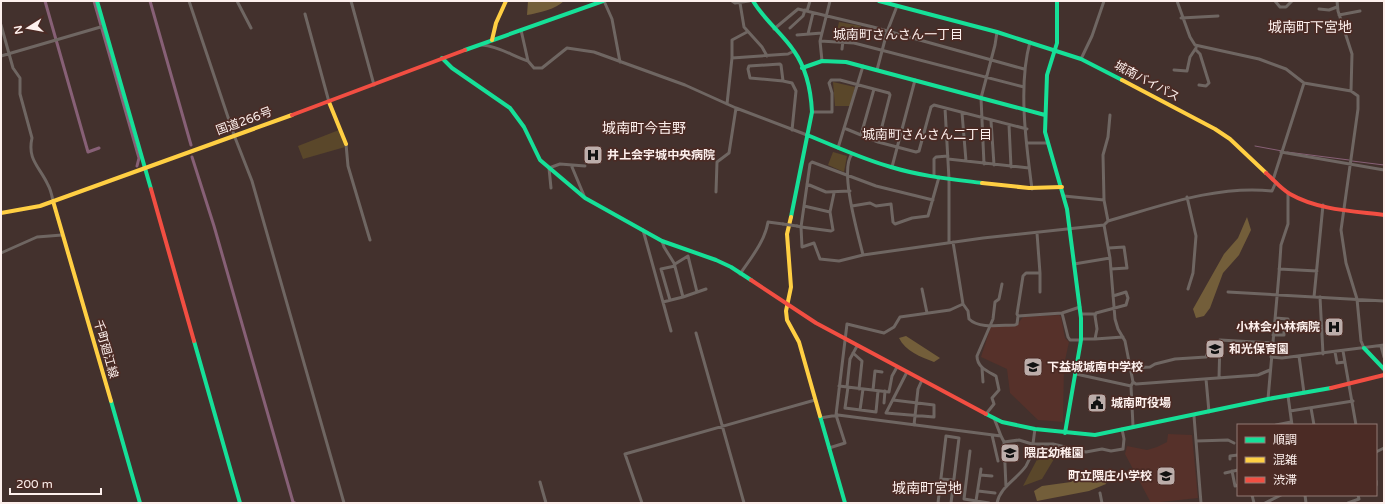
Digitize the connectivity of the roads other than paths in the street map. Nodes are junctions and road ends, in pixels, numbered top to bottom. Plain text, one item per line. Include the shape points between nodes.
1 (97, 1) edge
2 (189, 1) edge
3 (237, 1) edge
4 (351, 1) edge
5 (506, 1) edge
6 (604, 1) edge
7 (732, 1) edge
8 (750, 1) edge
9 (753, 1) edge
10 (810, 1) edge
11 (830, 1) edge
12 (879, 1) edge
13 (1057, 1) edge
14 (1104, 1) edge
15 (1176, 1) edge
16 (1275, 1) edge
17 (1292, 1) edge
18 (1337, 1) edge
19 (740, 3) junction
20 (897, 6) junction
21 (1337, 7) junction
22 (1319, 9) dead end
23 (806, 11) junction
24 (1360, 11) dead end
25 (813, 13) junction
26 (305, 14) dead end
27 (1340, 15) junction
28 (826, 16) junction
29 (1218, 16) dead end
30 (1181, 18) junction
31 (1, 25) edge
32 (104, 26) junction
33 (251, 28) dead end
34 (774, 28) junction
35 (790, 28) dead end
36 (521, 30) junction
37 (747, 32) junction
38 (887, 32) junction
39 (997, 32) junction
40 (822, 33) junction
41 (808, 34) junction
42 (797, 35) dead end
43 (492, 40) junction
44 (820, 41) junction
45 (843, 41) junction
46 (1030, 42) junction
47 (479, 45) junction
48 (1195, 45) junction
49 (842, 49) dead end
50 (1055, 49) junction
51 (1196, 50) junction
52 (794, 51) junction
53 (882, 51) junction
54 (9, 54) junction
55 (1, 56) edge
56 (768, 56) junction
57 (442, 58) junction
58 (732, 58) junction
59 (1081, 58) junction
60 (528, 61) junction
61 (822, 61) junction
62 (991, 61) junction
63 (620, 62) junction
64 (863, 66) junction
65 (802, 68) junction
66 (1024, 69) junction
67 (877, 70) junction
68 (1174, 70) dead end
69 (986, 78) junction
70 (915, 80) junction
71 (783, 81) junction
72 (1304, 83) junction
73 (374, 85) junction
74 (857, 85) junction
75 (1199, 85) dead end
76 (1024, 87) junction
77 (874, 89) junction
78 (1351, 91) junction
79 (981, 98) junction
80 (329, 102) junction
81 (727, 104) junction
82 (736, 108) junction
83 (945, 108) junction
84 (1025, 109) junction
85 (812, 112) junction
86 (962, 113) junction
87 (1045, 114) junction
88 (1110, 115) dead end
89 (981, 118) junction
90 (991, 121) junction
91 (1009, 125) junction
92 (844, 128) junction
93 (1027, 129) junction
94 (792, 130) junction
95 (234, 135) junction
96 (807, 135) junction
97 (861, 135) junction
98 (878, 142) junction
99 (1028, 143) junction
100 (1047, 143) junction
101 (346, 144) joint
102 (897, 147) junction
103 (838, 148) junction
104 (1281, 151) junction
105 (852, 154) junction
106 (948, 157) junction
107 (966, 162) junction
108 (984, 164) junction
109 (994, 165) junction
110 (1350, 165) junction
111 (585, 166) dead end
112 (572, 167) junction
113 (892, 167) junction
114 (1011, 167) junction
115 (548, 168) junction
116 (1029, 168) junction
117 (146, 169) junction
118 (1384, 170) edge
119 (847, 176) junction
120 (936, 177) junction
121 (949, 179) junction
122 (1275, 181) junction
123 (807, 184) junction
124 (1062, 187) junction
125 (552, 188) dead end
126 (1032, 188) junction
127 (850, 191) junction
128 (716, 192) dead end
129 (834, 193) junction
130 (1288, 193) junction
131 (1064, 196) junction
132 (1187, 197) junction
133 (585, 198) junction
134 (53, 200) junction
135 (933, 200) junction
136 (1104, 200) junction
137 (1323, 205) junction
138 (804, 206) junction
139 (852, 206) junction
140 (1343, 209) junction
141 (830, 212) junction
142 (1, 213) edge
143 (1384, 215) edge
144 (1108, 221) junction
145 (1104, 225) junction
146 (799, 227) junction
147 (1069, 228) junction
148 (642, 229) junction
149 (1037, 233) junction
150 (62, 235) junction
151 (370, 240) dead end
152 (662, 242) junction
153 (951, 242) junction
154 (1109, 248) junction
155 (1, 253) edge
156 (863, 255) junction
157 (1110, 258) junction
158 (1074, 264) junction
159 (675, 265) junction
160 (1111, 269) junction
161 (1279, 269) junction
162 (1317, 271) junction
163 (1040, 273) junction
164 (740, 274) junction
165 (1002, 284) dead end
166 (706, 289) dead end
167 (922, 289) dead end
168 (1188, 289) dead end
169 (696, 292) junction
170 (1040, 292) dead end
171 (1228, 292) dead end
172 (1277, 294) junction
173 (683, 296) junction
174 (1113, 296) junction
175 (1314, 297) junction
176 (1320, 297) junction
177 (670, 300) junction
178 (1357, 300) junction
179 (1384, 301) edge
180 (662, 302) junction
181 (963, 304) junction
182 (787, 306) junction
183 (1080, 307) junction
184 (1114, 308) junction
185 (927, 313) junction
186 (1062, 313) junction
187 (1081, 314) junction
188 (1095, 314) junction
189 (1018, 316) junction
190 (1275, 318) junction
191 (1294, 322) dead end
192 (1320, 322) junction
193 (990, 324) junction
194 (671, 331) dead end
195 (696, 333) dead end
196 (1273, 335) junction
197 (1123, 337) junction
198 (844, 339) junction
199 (1095, 339) junction
200 (1081, 340) junction
201 (1272, 343) junction
202 (1383, 345) edge
203 (857, 346) junction
204 (1364, 348) junction
205 (1343, 351) junction
206 (1335, 352) junction
207 (853, 353) junction
208 (1207, 354) dead end
209 (1323, 354) junction
210 (1299, 356) junction
211 (1271, 357) junction
212 (1384, 357) edge
213 (1345, 362) junction
214 (897, 367) junction
215 (1384, 367) edge
216 (982, 368) junction
217 (1130, 368) junction
218 (1270, 370) junction
219 (882, 372) dead end
220 (907, 372) junction
221 (1076, 374) junction
222 (1384, 375) edge
223 (1219, 378) junction
224 (1206, 379) junction
225 (922, 380) junction
226 (983, 382) dead end
227 (1132, 384) junction
228 (1349, 384) junction
229 (839, 386) junction
230 (847, 387) junction
231 (861, 389) junction
232 (873, 390) junction
233 (878, 391) junction
234 (885, 391) junction
235 (1304, 394) junction
236 (1288, 396) junction
237 (815, 400) junction
238 (893, 400) junction
239 (1268, 400) junction
240 (1353, 401) junction
241 (884, 403) dead end
242 (916, 403) junction
243 (1311, 408) junction
244 (860, 410) junction
245 (1290, 411) junction
246 (1209, 412) junction
247 (986, 414) junction
248 (836, 415) junction
249 (914, 416) junction
250 (1194, 416) junction
251 (820, 418) junction
252 (994, 418) junction
253 (1291, 423) edge
254 (1314, 424) edge
255 (1356, 424) edge
256 (723, 425) junction
257 (914, 425) junction
258 (1133, 426) junction
259 (1035, 429) junction
260 (1122, 429) junction
261 (1065, 433) junction
262 (992, 435) junction
263 (1000, 436) junction
264 (1196, 441) junction
265 (1004, 442) junction
266 (1234, 442) dead end
267 (1032, 444) junction
268 (829, 448) junction
269 (1004, 448) junction
270 (995, 450) junction
271 (970, 451) dead end
272 (1237, 455) edge
273 (1230, 459) dead end
274 (998, 461) dead end
275 (981, 469) dead end
276 (1237, 470) edge
277 (1232, 471) junction
278 (1225, 473) dead end
279 (980, 476) junction
280 (992, 476) dead end
281 (941, 479) junction
282 (953, 480) junction
283 (540, 482) dead end
284 (1237, 485) edge
285 (1006, 487) junction
286 (978, 491) junction
287 (995, 493) dead end
288 (1100, 493) dead end
289 (1279, 496) edge
290 (1358, 496) edge
291 (976, 501) junction
292 (140, 503) edge
293 (240, 503) edge
294 (344, 503) edge
295 (546, 503) edge
296 (642, 503) edge
297 (744, 503) edge
298 (845, 503) edge
299 (938, 503) edge
300 (951, 503) edge
301 (989, 503) edge
302 (997, 503) edge
303 (1102, 503) edge
304 (1201, 503) edge
305 (1265, 503) edge
306 (1348, 503) edge

1 - 32 main road
2 - 95 street
3 - 33 street
4 - 73 street
5 - 43 main road
6 - 36 main road
6 - 63 street via 612,19
7 - 19 street
8 - 19 street
9 - 34 main road via 762,16
10 - 23 street
11 - 28 street
12 - 20 main road, 城南バイパス
13 - 50 main road
14 - 59 street
15 - 30 street
16 - 17 street via 1280,7 1286,7
18 - 21 street
19 - 37 street
20 - 38 street
20 - 39 main road, 城南バイパス
21 - 22 street via 1329,10
21 - 27 street
23 - 25 street
23 - 34 street via 796,9
23 - 35 street
24 - 27 street
25 - 28 street
25 - 41 street
26 - 80 street
27 - 78 street via 1352,54
28 - 38 street
28 - 40 street
29 - 30 street
30 - 48 street
31 - 54 street
32 - 54 street
32 - 117 main road
34 - 52 main road
36 - 43 main road
36 - 60 street
37 - 56 street
37 - 58 street via 732,40
38 - 53 street
38 - 62 street
39 - 46 main road, 城南バイパス
39 - 62 street
40 - 41 street
40 - 44 street
41 - 42 street
43 - 47 main road, 国道266号
44 - 45 street
44 - 61 street
45 - 49 street
45 - 53 street
46 - 50 main road, 城南バイパス
46 - 66 street
47 - 57 main road, 国道266号
47 - 60 street via 515,54
48 - 51 street
48 - 72 street via 1259,59 1286,69
50 - 59 main road, 城南バイパス
50 - 87 main road via 1047,75
51 - 68 street via 1190,56 1187,71
51 - 75 street via 1200,54 1209,83 1206,86
52 - 56 street
52 - 65 main road
53 - 67 street
53 - 69 street
54 - 55 street
54 - 134 street via 14,72 20,81 20,94 32,138 33,162 48,185
56 - 58 street
57 - 73 main road, 国道266号
57 - 115 main road via 452,68 510,108 524,127 540,160
58 - 81 street
59 - 122 main road, 城南バイパス via 1215,129
60 - 63 street via 534,68 542,68 570,47 594,52
61 - 64 main road via 841,61
61 - 65 main road
62 - 66 street
62 - 69 street
63 - 81 street via 685,85
64 - 67 main road
64 - 74 street
65 - 85 main road via 810,90
66 - 76 street
67 - 70 main road
69 - 76 street
69 - 79 street
70 - 79 main road
70 - 102 street
71 - 71 street via 780,64 749,66 750,78
71 - 94 street via 792,83 796,91
72 - 78 street
72 - 104 street
73 - 80 main road, 国道266号
74 - 77 street
74 - 85 street via 831,80 829,83 832,112
74 - 92 street
76 - 84 street
77 - 97 street
77 - 98 street via 889,93 890,96
78 - 110 street via 1358,99
79 - 84 main road
79 - 89 street
80 - 95 main road, 国道266号
80 - 101 main road
81 - 82 street
82 - 94 street
82 - 128 street via 729,153 717,162
83 - 86 street
83 - 102 street via 934,105 931,107 919,151
83 - 106 street
84 - 87 main road
84 - 93 street
85 - 96 main road
86 - 89 street
86 - 107 street
87 - 100 main road
88 - 136 street via 1103,156
89 - 90 street
89 - 108 street
90 - 91 street
90 - 109 street
91 - 93 street
91 - 114 street
92 - 97 street
92 - 103 street
93 - 99 street
94 - 96 street
95 - 117 main road, 国道266号
95 - 294 street via 252,181
96 - 103 main road
96 - 182 main road via 788,224 791,287
97 - 98 street
98 - 102 street
99 - 100 street
99 - 116 street
100 - 124 main road
101 - 151 street via 348,166
102 - 113 street
103 - 105 main road
104 - 110 street
104 - 122 street
105 - 113 main road
105 - 119 street via 848,159
106 - 107 street
106 - 120 street via 936,156 934,159
106 - 121 street
107 - 108 street
108 - 109 street
109 - 114 street
110 - 118 street
110 - 140 street
111 - 112 street
112 - 115 street via 560,164
112 - 133 street
113 - 120 main road
114 - 116 street
115 - 125 street
115 - 133 main road
116 - 126 street
117 - 134 main road, 国道266号
117 - 293 main road
119 - 123 street via 812,162
119 - 127 street
119 - 135 street
120 - 121 main road
120 - 135 street
121 - 126 main road
121 - 153 street
122 - 130 main road, 城南バイパス
122 - 132 street via 1272,191
123 - 129 street
123 - 138 street
124 - 126 main road
124 - 131 main road
127 - 129 street
127 - 139 street
129 - 141 street
130 - 137 main road, 城南バイパス via 1302,200
130 - 161 street via 1288,224 1281,246
131 - 136 street
131 - 147 main road
132 - 144 street
132 - 168 street via 1196,236
133 - 148 main road
134 - 142 main road, 国道266号 via 40,206
134 - 150 main road, 千町廻江線
135 - 139 street via 928,216 895,224 892,222 891,204 876,206 870,203
136 - 144 street
137 - 140 main road, 城南バイパス
137 - 162 street
138 - 141 street
138 - 146 street
139 - 156 street
140 - 143 main road, 城南バイパス
140 - 178 street via 1342,236 1346,263
141 - 146 street via 833,230 830,232
144 - 145 street
145 - 147 street
145 - 154 street
146 - 156 street via 802,247 814,243 820,259 839,261
146 - 164 street, bridge via 768,222 766,233
147 - 149 street
147 - 158 main road
148 - 152 main road
148 - 180 street
149 - 153 street
149 - 163 street
150 - 155 street via 37,237
150 - 292 main road, 千町廻江線
152 - 159 street
152 - 164 main road via 716,260
153 - 156 street
153 - 181 street
154 - 157 street
154 - 160 street via 1124,247 1127,268
157 - 158 street
157 - 160 street
158 - 183 main road
159 - 169 street via 688,256
159 - 173 street
159 - 177 street via 661,269
160 - 174 street
161 - 162 street
161 - 172 street
162 - 175 street
163 - 170 street
163 - 189 street via 1023,276 1018,299
164 - 182 main road
165 - 193 street
166 - 169 street
167 - 185 street
169 - 173 street
171 - 172 street
172 - 175 street
172 - 190 street
173 - 177 street
174 - 184 street
174 - 184 street via 1126,292 1128,298 1126,305
175 - 176 street
176 - 178 street
176 - 192 street
177 - 180 street
178 - 179 street
178 - 204 street
180 - 194 street
181 - 185 street via 950,310
181 - 193 street via 971,321
182 - 198 main road
182 - 237 main road via 787,320 798,342
183 - 186 street
183 - 187 main road
184 - 188 street
184 - 197 street via 1116,324
185 - 198 street via 900,317 894,327 884,332 847,324
186 - 189 street
186 - 200 street via 1070,340
187 - 188 street
187 - 200 main road
188 - 199 street
189 - 193 street via 1017,324
190 - 191 street
190 - 196 street
192 - 196 street via 1306,323 1305,328 1295,328 1293,332 1284,331 1284,335
192 - 209 street
193 - 216 street via 977,356 977,362
195 - 256 street
196 - 201 street
197 - 199 street
197 - 217 street
198 - 203 main road
198 - 229 street
199 - 200 street
200 - 221 main road
201 - 211 street
201 - 223 street via 1220,340
202 - 204 street
202 - 212 street
203 - 207 street
203 - 214 main road
204 - 205 street
204 - 215 main road
205 - 206 street
205 - 213 street
206 - 209 street
206 - 213 street via 1337,363
207 - 230 street
207 - 231 street via 862,361
208 - 217 street via 1206,357 1175,359 1150,367
209 - 210 street
210 - 211 street
210 - 235 street
211 - 218 street
213 - 228 street
214 - 220 main road
214 - 234 street via 892,376 891,389 889,392
216 - 226 street
216 - 247 street via 996,376 998,390 992,398 994,404
217 - 227 street
218 - 223 street via 1258,375
218 - 239 street
219 - 232 street via 875,371
220 - 225 main road
220 - 238 street
221 - 227 street
221 - 261 main road
222 - 228 main road
223 - 224 street
224 - 227 street
224 - 246 street
225 - 242 street
225 - 247 main road
227 - 258 street
228 - 235 main road
228 - 240 street
229 - 230 street
229 - 248 street
230 - 231 street
230 - 244 street via 845,408
231 - 232 street
231 - 244 street
232 - 233 street
233 - 234 street
233 - 244 street via 876,412
234 - 241 street
235 - 236 main road
236 - 239 main road
236 - 245 street
237 - 251 main road
237 - 256 street
238 - 242 street
238 - 249 street via 886,413
239 - 246 main road
240 - 243 street
240 - 255 street
242 - 249 street
242 - 249 street via 934,405 934,417
243 - 245 street
243 - 254 street
245 - 253 street
246 - 250 main road
247 - 252 main road
248 - 251 street
248 - 257 street
248 - 268 street via 845,443
249 - 257 street
250 - 258 main road
250 - 264 street
251 - 268 main road
252 - 259 main road via 1012,425
252 - 263 street
256 - 296 street via 625,454
256 - 297 street
257 - 262 street
258 - 260 main road
259 - 261 main road
259 - 267 street
260 - 261 main road via 1095,435
260 - 267 street via 1123,449 1086,452 1053,444
262 - 263 street
262 - 270 street
263 - 265 street
264 - 266 street
264 - 304 street
265 - 267 street via 1019,440
265 - 269 street
267 - 285 street via 1026,466
268 - 298 main road
269 - 270 street
269 - 285 street
270 - 274 street
271 - 291 street via 964,499
272 - 273 street via 1230,456
275 - 279 street
276 - 277 street
277 - 278 street
277 - 284 street via 1235,486
279 - 280 street
279 - 286 street
281 - 282 street
281 - 282 street via 946,436 959,438
281 - 299 street
282 - 300 street
283 - 295 street
285 - 302 street
286 - 287 street
286 - 291 street
288 - 303 street
289 - 305 street
290 - 306 street via 1359,499
291 - 301 street

